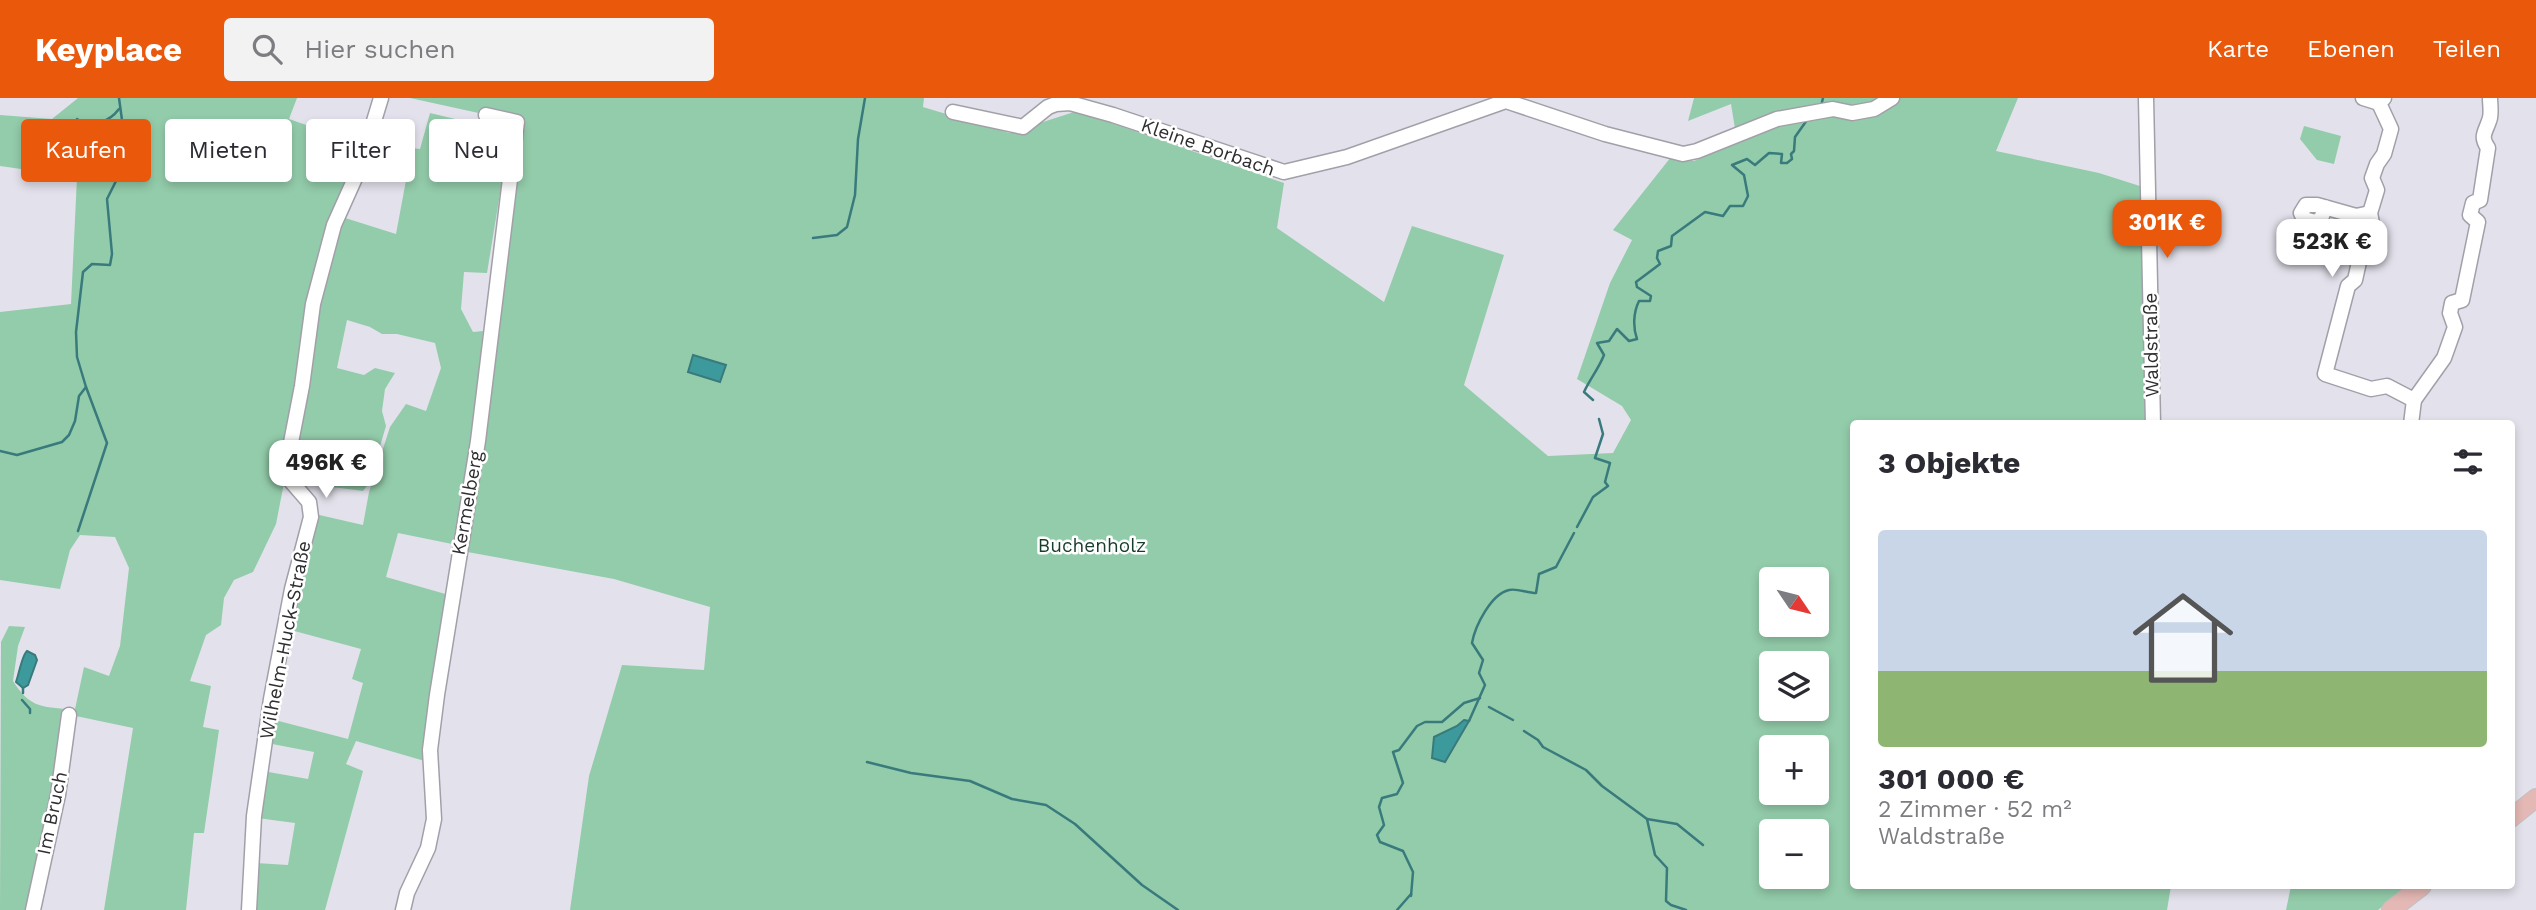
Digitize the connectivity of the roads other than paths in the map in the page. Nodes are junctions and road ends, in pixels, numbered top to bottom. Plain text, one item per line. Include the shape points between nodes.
1 (381, 98) edge
2 (1892, 98) edge
3 (2146, 98) edge
4 (2363, 98) edge
5 (2490, 98) edge
6 (1503, 100) edge
7 (2382, 100) edge
8 (953, 112) dead end
9 (486, 115) dead end
10 (2325, 208) dead end
11 (2370, 213) junction
12 (2414, 400) junction
13 (2153, 420) edge
14 (2412, 420) edge
15 (69, 715) dead end
16 (2418, 889) edge
17 (33, 910) edge
18 (249, 910) edge
19 (403, 910) edge
20 (2391, 910) edge

1 - 18 street, Wilhelm-Huck-Straße via 360,167 334,225 313,304 287,463 286,472 309,502 311,517 271,699 254,816
2 - 6 street, Kleine Borbach via 1874,109 1853,113 1833,109 1777,119 1683,154
3 - 13 street, Waldstraße
4 - 7 street
5 - 12 street via 2490,120 2483,131 2488,148 2480,200 2473,203 2470,215 2478,222 2462,300 2452,303 2455,327 2444,358
6 - 8 street, Kleine Borbach via 1347,157 1284,172 1070,103 1048,107 1023,127
7 - 11 street via 2391,129 2372,178 2376,190
9 - 19 street, Kermelberg via 517,122 478,440 435,706 430,750 434,819 428,848
10 - 11 street via 2356,216
11 - 12 street via 2373,228 2363,244 2355,279 2348,286 2325,374 2371,389 2387,386
12 - 14 street
15 - 17 street, Im Bruch via 58,794
16 - 20 main road

